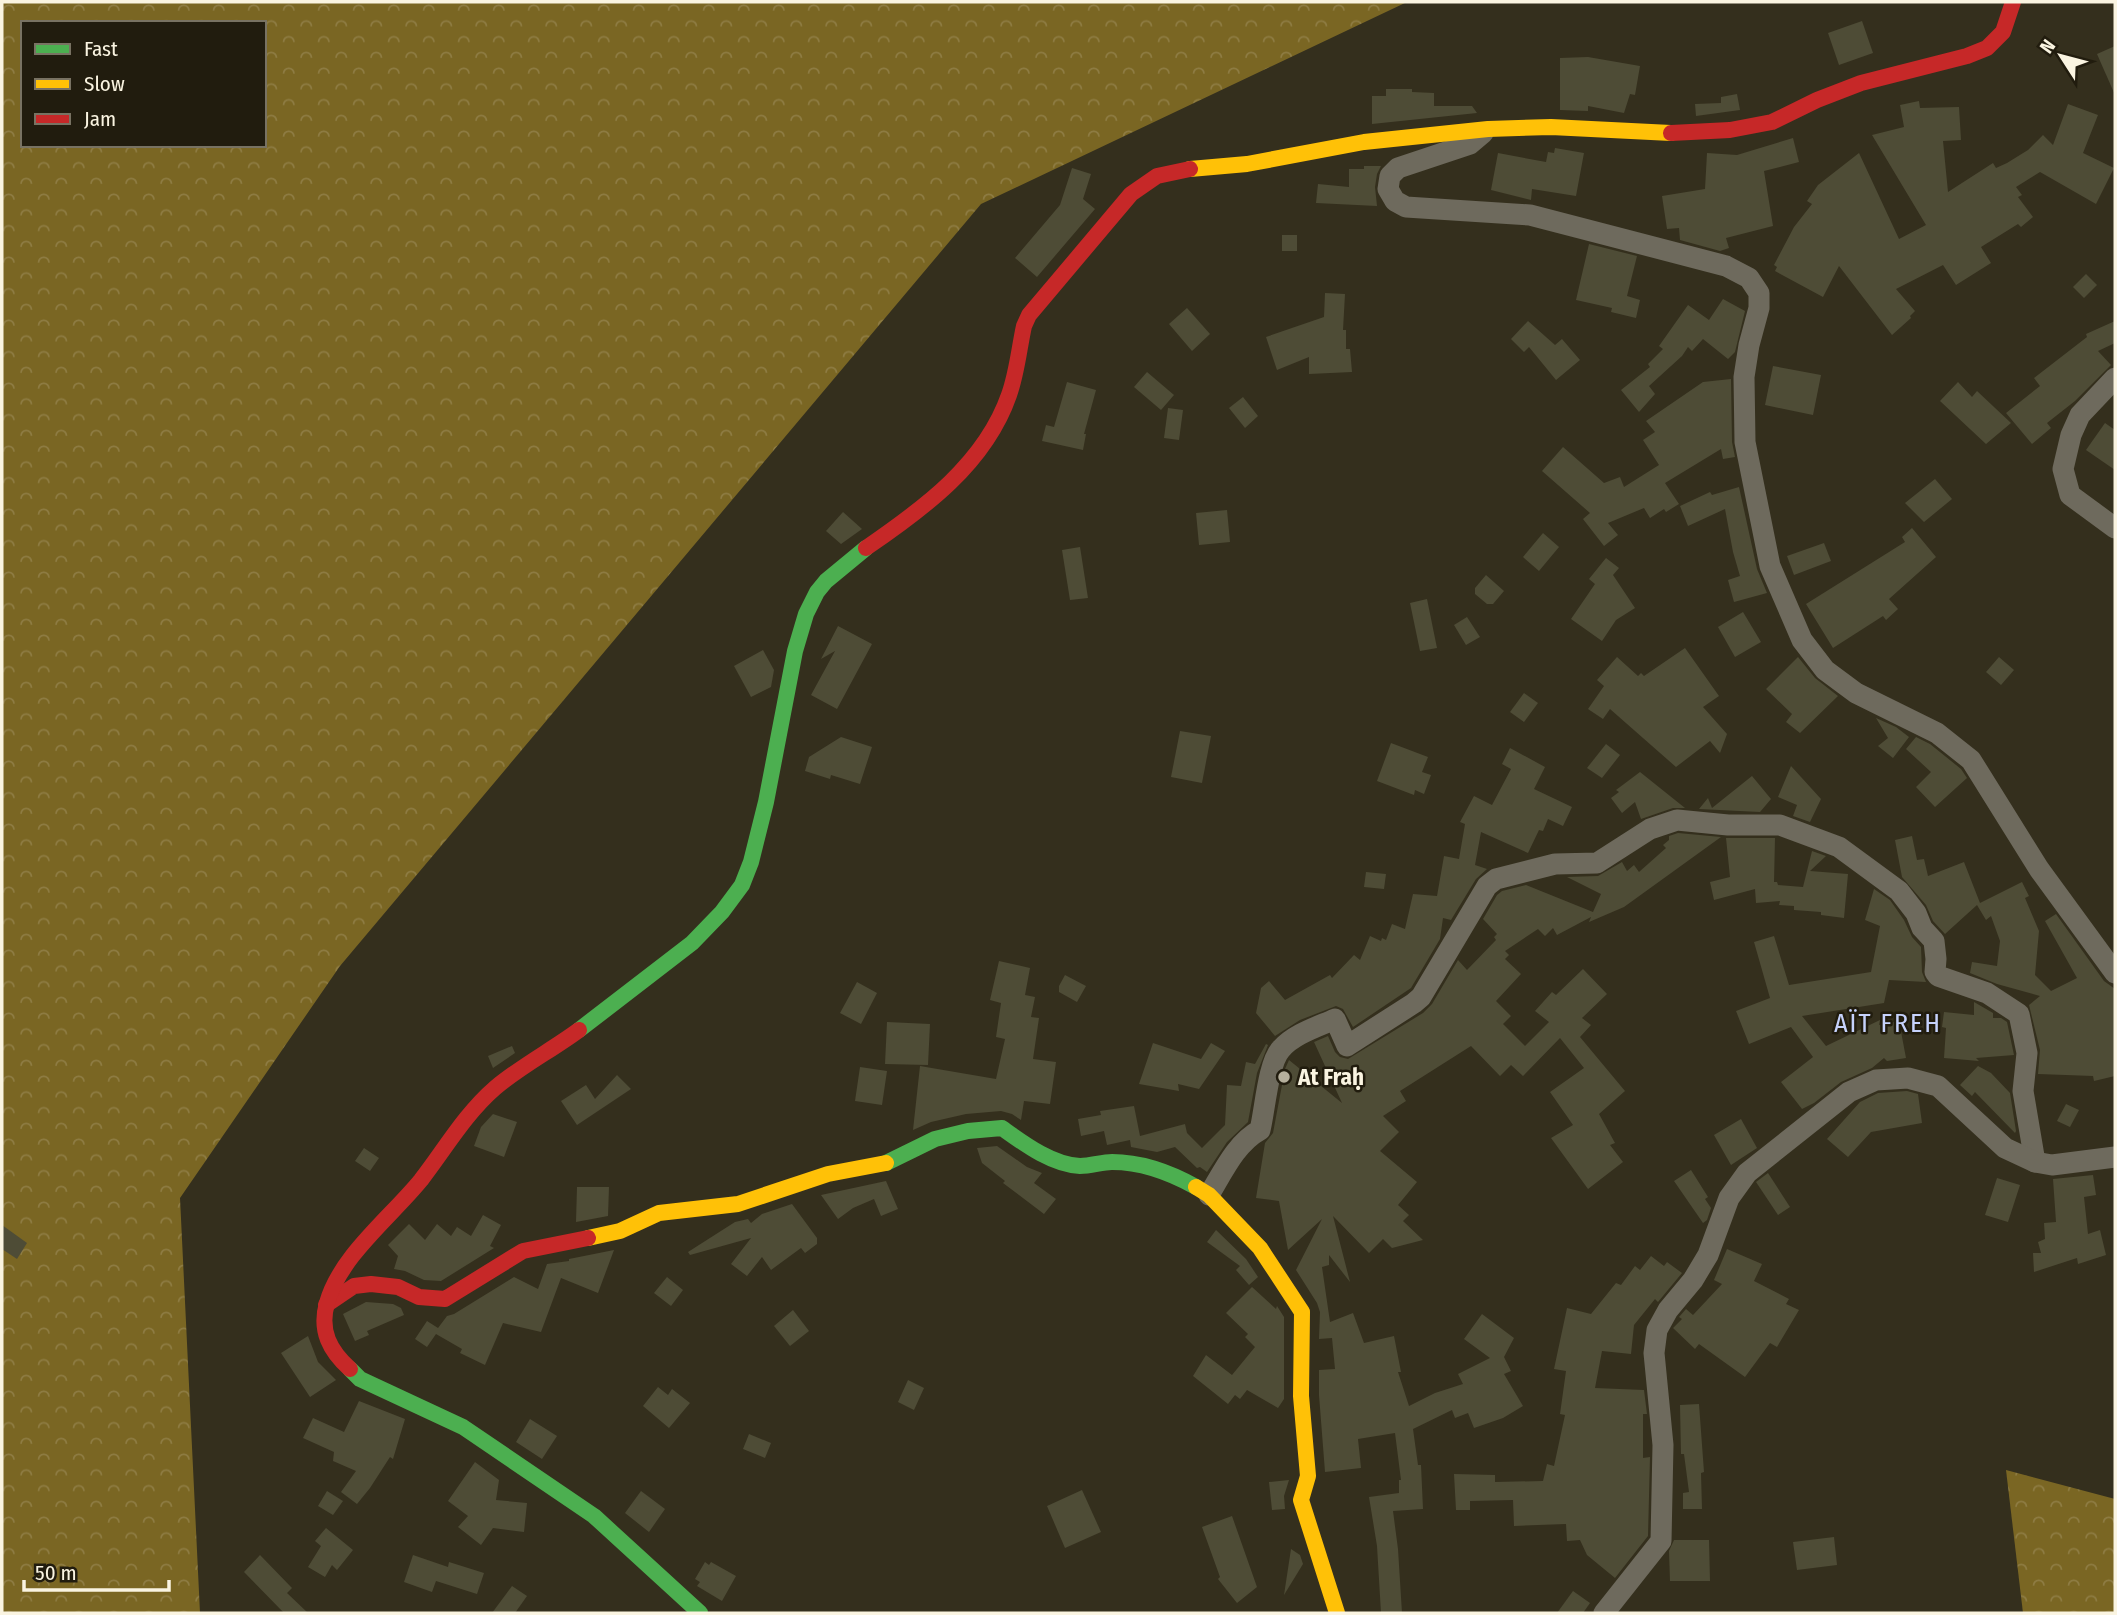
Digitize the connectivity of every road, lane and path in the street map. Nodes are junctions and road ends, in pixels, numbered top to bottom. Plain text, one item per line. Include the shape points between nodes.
1 (2013, 2) edge
2 (1488, 129) junction
3 (2115, 379) edge
4 (2115, 528) edge
5 (2115, 974) edge
6 (2114, 1158) edge
7 (2035, 1162) junction
8 (1209, 1195) junction
9 (326, 1305) junction
10 (700, 1613) edge
11 (1337, 1613) edge
12 (1604, 1613) edge

1 - 2 main road via 2004,32 1987,48 1861,83 1772,122 1687,134 1551,127
2 - 5 street via 1470,144 1398,167 1390,176 1388,189 1395,201 1406,207 1541,218 1726,266 1749,278 1759,293 1759,308 1744,377 1745,442 1770,566 1802,640 1825,670 1856,693 1937,733 1971,760 2039,869
2 - 9 main road via 1364,142 1247,164 1181,170 1157,176 1132,194 1029,315 1007,399 988,438 914,515 844,564 818,592 803,621 769,798 755,845 742,884 719,916 685,948 477,1104 418,1184 358,1249 333,1285
3 - 4 street via 2080,415 2063,469 2070,495
6 - 7 street via 2052,1165
7 - 8 street via 2023,1091 2027,1053 2019,1014 1987,993 1938,976 1934,941 1899,891 1839,847 1780,825 1677,820 1650,829 1597,863 1555,864 1496,879 1487,886 1414,1003 1347,1046 1335,1019 1279,1050 1260,1130 1241,1144
7 - 12 street via 2005,1148 1938,1086 1908,1078 1876,1080 1849,1092 1747,1173 1729,1198 1708,1255 1657,1330 1654,1353 1663,1445 1661,1541
8 - 9 main road via 1174,1175 1146,1167 1113,1162 1078,1166 1037,1153 1002,1128 968,1131 935,1139 884,1164 828,1174 738,1204 659,1213 620,1231 523,1251 445,1299 371,1284 354,1286
8 - 11 main road via 1260,1248 1301,1312 1301,1396 1308,1476 1301,1500
9 - 10 main road via 323,1324 328,1345 347,1370 463,1427 594,1516

